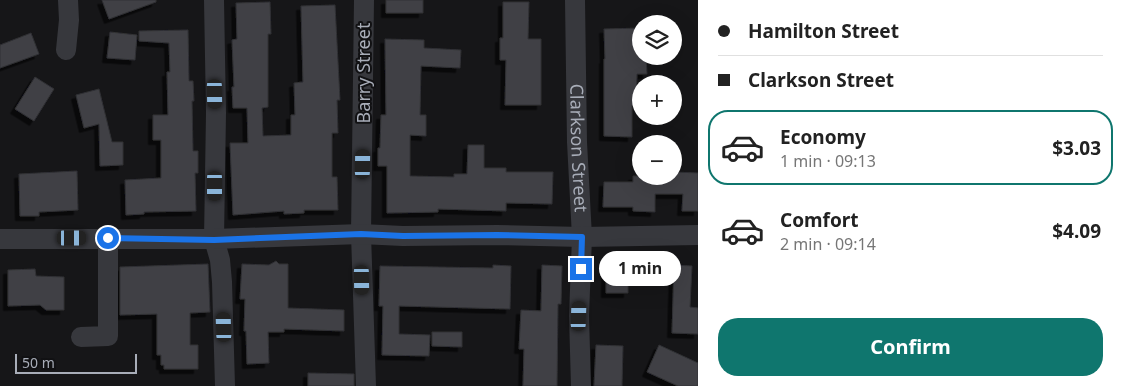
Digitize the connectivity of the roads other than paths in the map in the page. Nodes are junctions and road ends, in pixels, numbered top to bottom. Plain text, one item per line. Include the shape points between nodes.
1 (68, 0) edge
2 (214, 0) edge
3 (364, 0) edge
4 (575, 0) edge
5 (66, 50) dead end
6 (361, 234) junction
7 (698, 235) edge
8 (582, 237) junction
9 (0, 238) edge
10 (108, 238) junction
11 (214, 240) junction
12 (81, 337) dead end
13 (225, 386) edge
14 (366, 386) edge
15 (581, 386) edge

1 - 5 street
2 - 11 street
3 - 6 street, Barry Street
4 - 8 street, Clarkson Street
6 - 8 street
6 - 11 street
6 - 14 street, Barry Street
7 - 8 street
8 - 15 street, Clarkson Street
9 - 10 street
10 - 11 street
10 - 12 street via 108,336
11 - 13 street via 222,282

